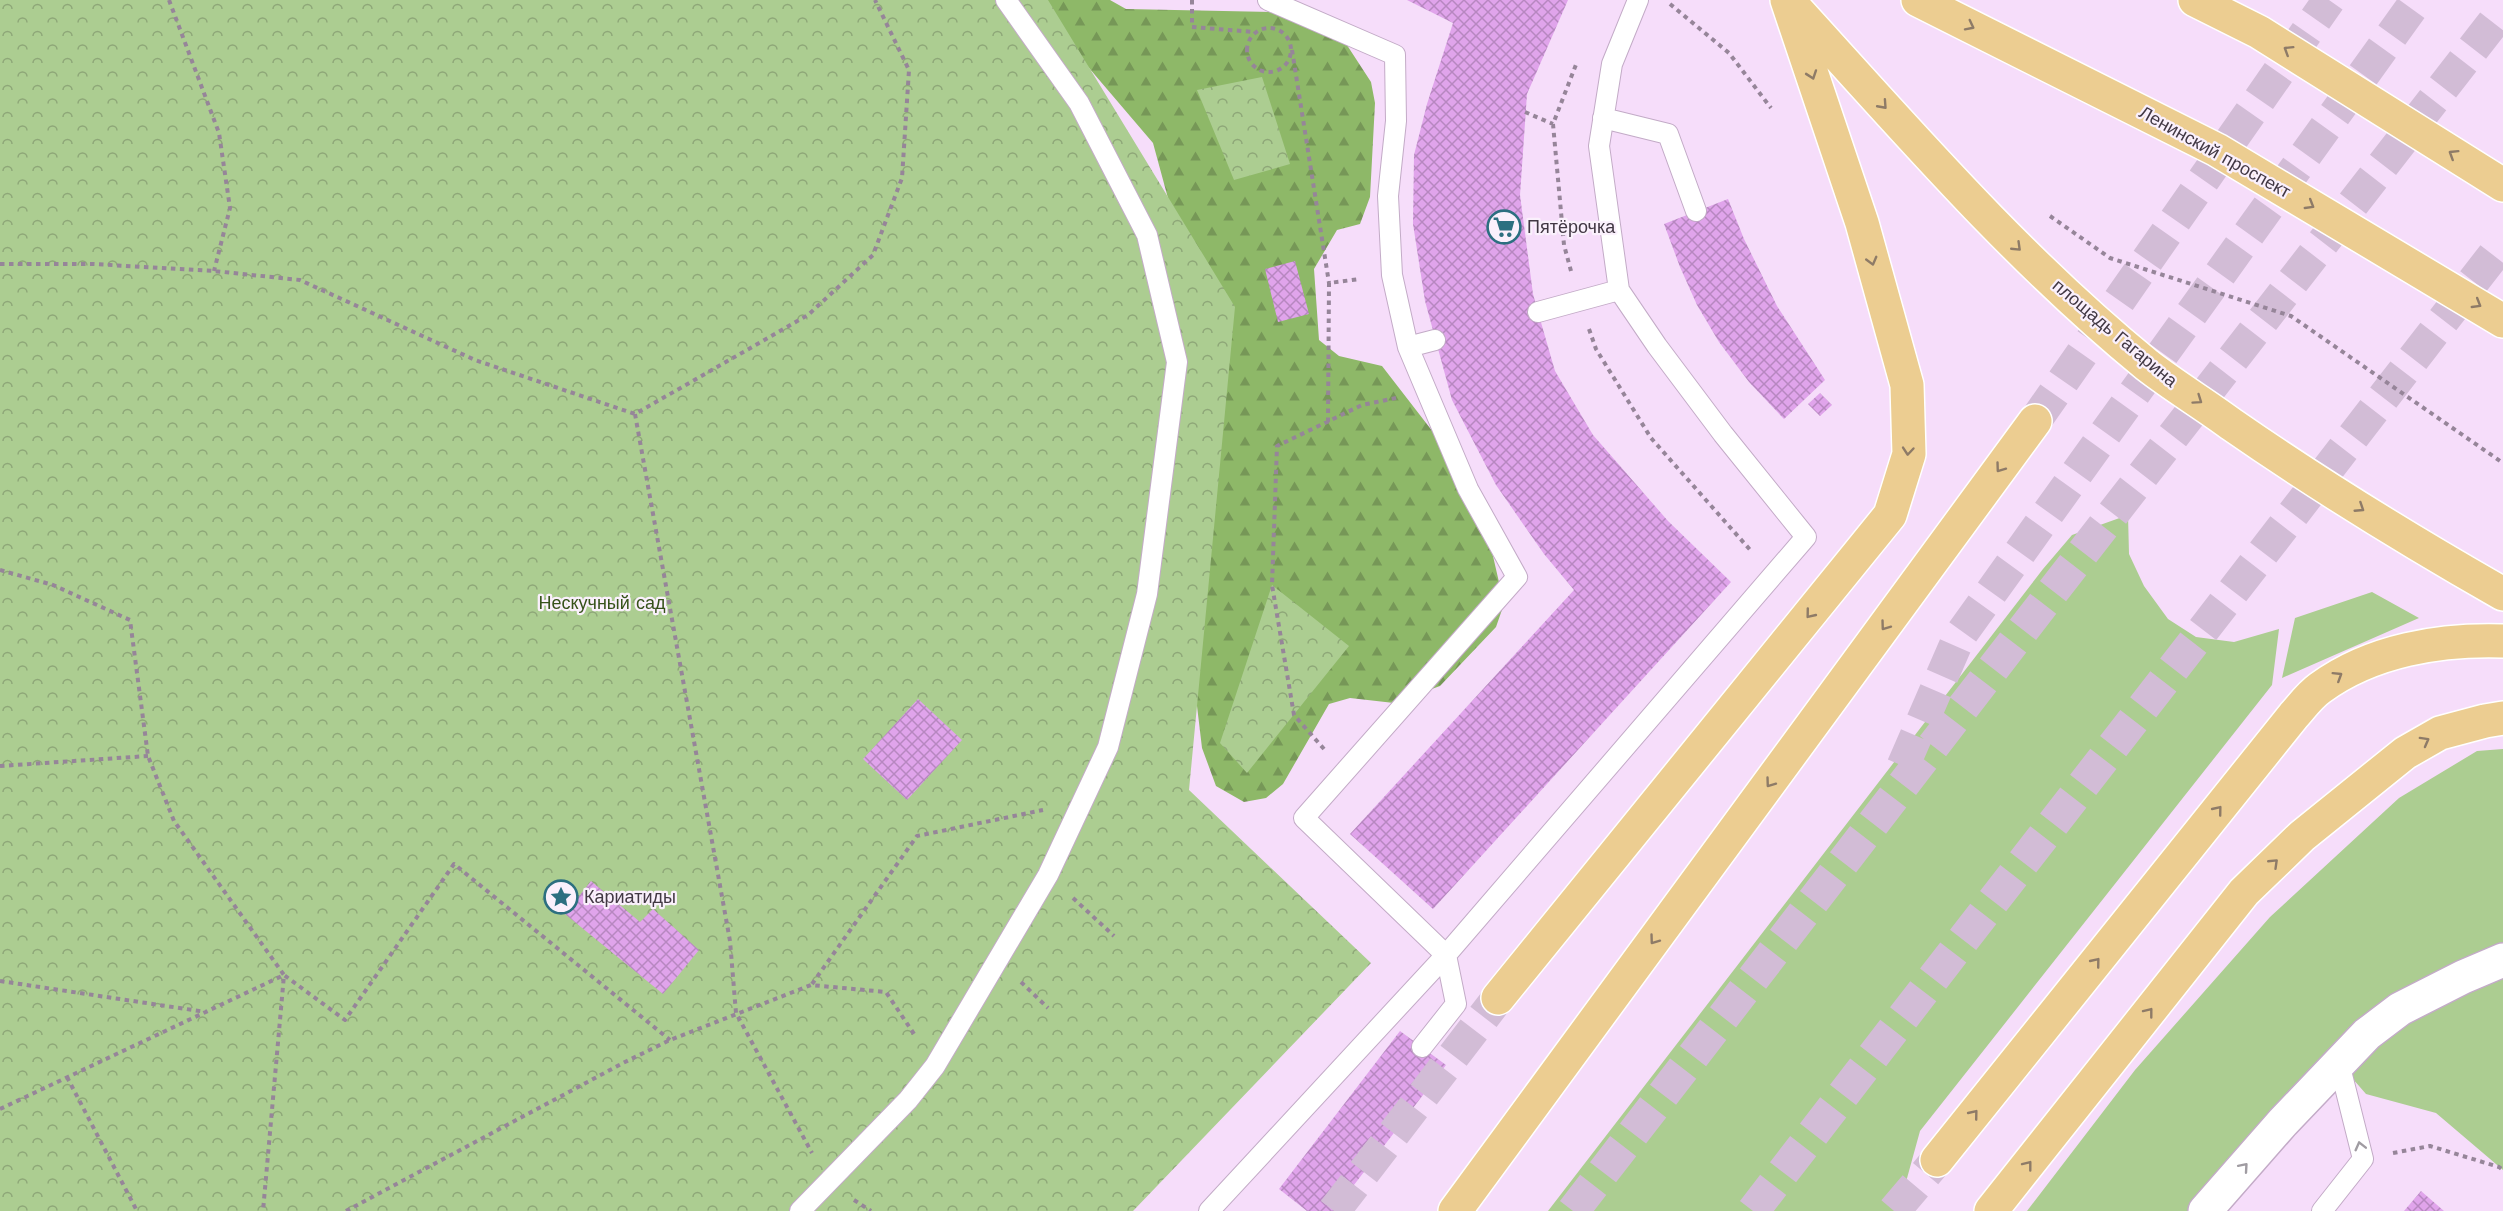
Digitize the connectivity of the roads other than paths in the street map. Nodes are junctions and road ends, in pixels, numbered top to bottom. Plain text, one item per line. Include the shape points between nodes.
1 (1006, 0) edge
2 (1268, 0) edge
3 (1638, 0) edge
4 (1787, 0) edge
5 (1918, 0) edge
6 (2195, 0) edge
7 (1603, 118) junction
8 (2503, 185) edge
9 (1696, 211) dead end
10 (1619, 290) junction
11 (1538, 312) dead end
12 (2503, 321) edge
13 (1436, 340) dead end
14 (1408, 347) junction
15 (2035, 421) tunnel mouth
16 (2503, 594) edge
17 (2503, 641) edge
18 (2503, 718) edge
19 (1446, 955) junction
20 (2503, 960) edge
21 (1498, 998) tunnel mouth
22 (1422, 1047) dead end
23 (2339, 1063) junction
24 (1937, 1160) tunnel mouth
25 (800, 1211) edge
26 (1209, 1211) edge
27 (1455, 1211) edge
28 (1991, 1211) edge
29 (2205, 1211) edge
30 (2322, 1211) edge

1 - 25 lane via 1079,103 1147,235 1177,362 1147,594 1108,747 1048,875 935,1066 908,1100
2 - 14 lane via 1395,55 1396,121 1388,196 1392,275
3 - 7 lane via 1612,64
4 -> 16 main road, площадь Гагарина via 1982,213 2071,299 2149,366 2384,524
4 -> 21 main road via 1862,222 1907,385 1909,454 1890,515
5 -> 12 main road, Ленинский проспект via 2217,150
8 -> 6 main road via 2259,32
7 - 9 lane via 1668,134
7 - 10 lane via 1599,146
10 - 11 lane
10 - 19 lane via 1657,346 1806,537
13 - 14 lane
14 - 19 lane via 1468,489 1517,577 1304,818
15 -> 27 main road
24 -> 17 main road via 2318,689 2379,657 2426,646
28 -> 18 main road via 2244,892 2404,753 2440,733
19 - 22 lane via 1456,1004
19 - 26 lane
20 - 23 street via 2400,1009 2367,1034
29 -> 23 street
30 -> 23 lane via 2363,1159

